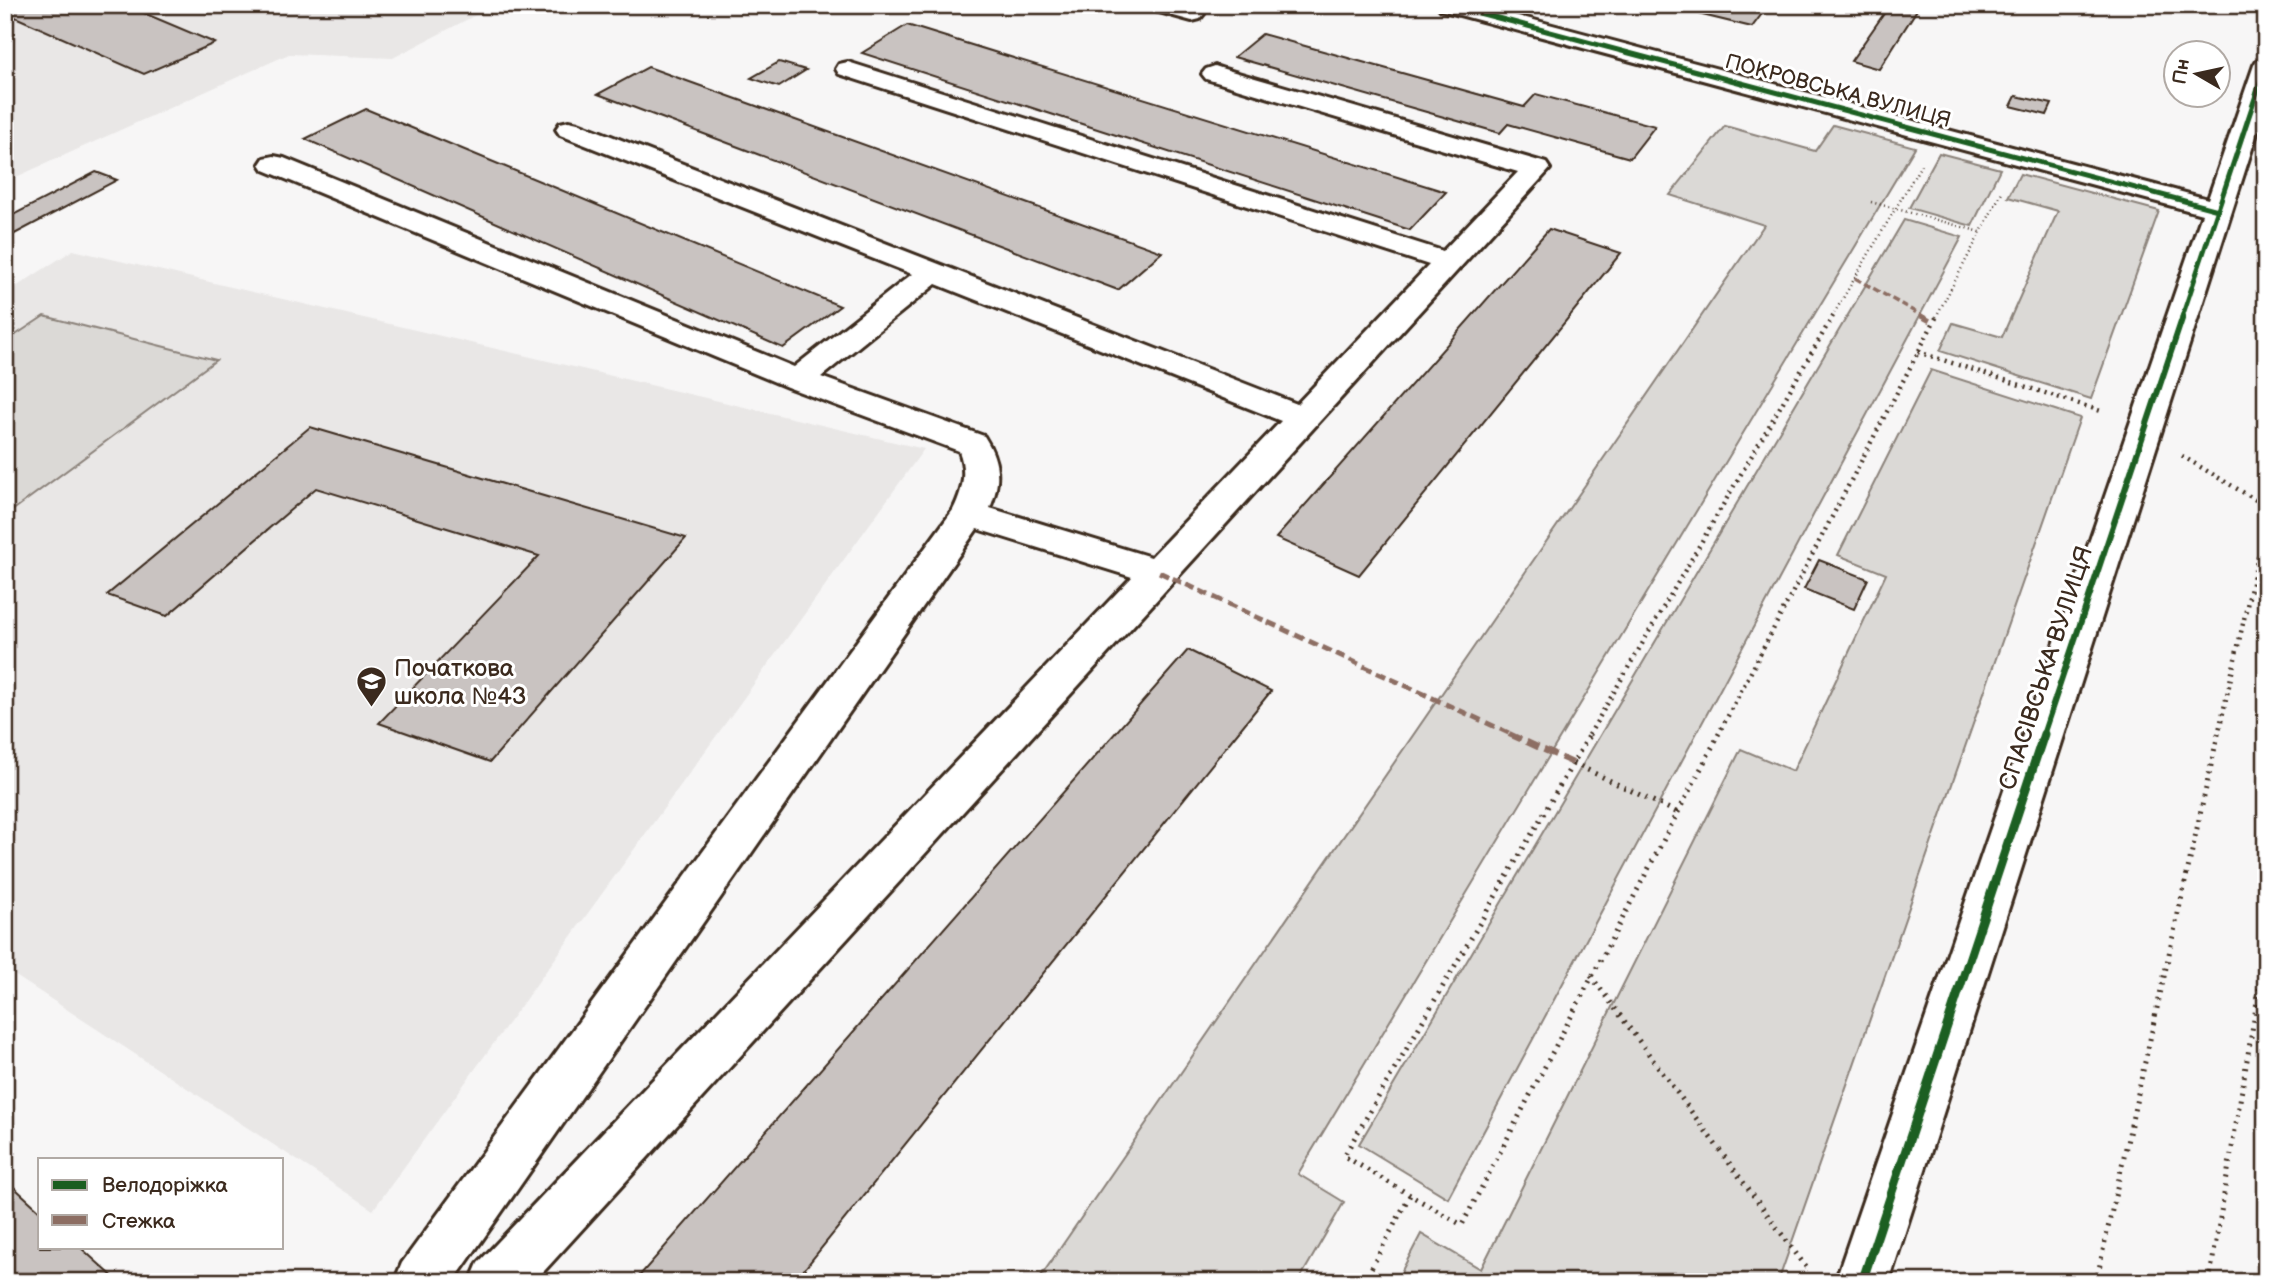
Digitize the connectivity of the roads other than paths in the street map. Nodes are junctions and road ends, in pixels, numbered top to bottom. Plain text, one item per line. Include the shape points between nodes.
1 (1160, 5) edge
2 (1449, 5) edge
3 (1192, 14) dead end
4 (2266, 65) edge
5 (848, 69) dead end
6 (1215, 74) dead end
7 (569, 129) dead end
8 (274, 164) dead end
9 (2218, 210) junction
10 (1448, 262) junction
11 (932, 273) junction
12 (799, 380) junction
13 (1303, 418) junction
14 (969, 514) junction
15 (1159, 572) junction
16 (421, 1282) edge
17 (497, 1282) edge
18 (1862, 1282) edge

1 - 3 street
2 - 9 street, ПОКРОВСЬКА ВУЛИЦЯ
4 - 9 street, СПАСІВСЬКА ВУЛИЦЯ
5 - 10 street
6 - 10 street via 1536,169
7 - 11 street
8 - 12 street
9 - 18 street, СПАСІВСЬКА ВУЛИЦЯ
10 - 13 street
11 - 12 street
11 - 13 street
12 - 14 street via 972,444 983,470 980,492
13 - 15 street
14 - 15 street
14 - 16 street
15 - 17 street

